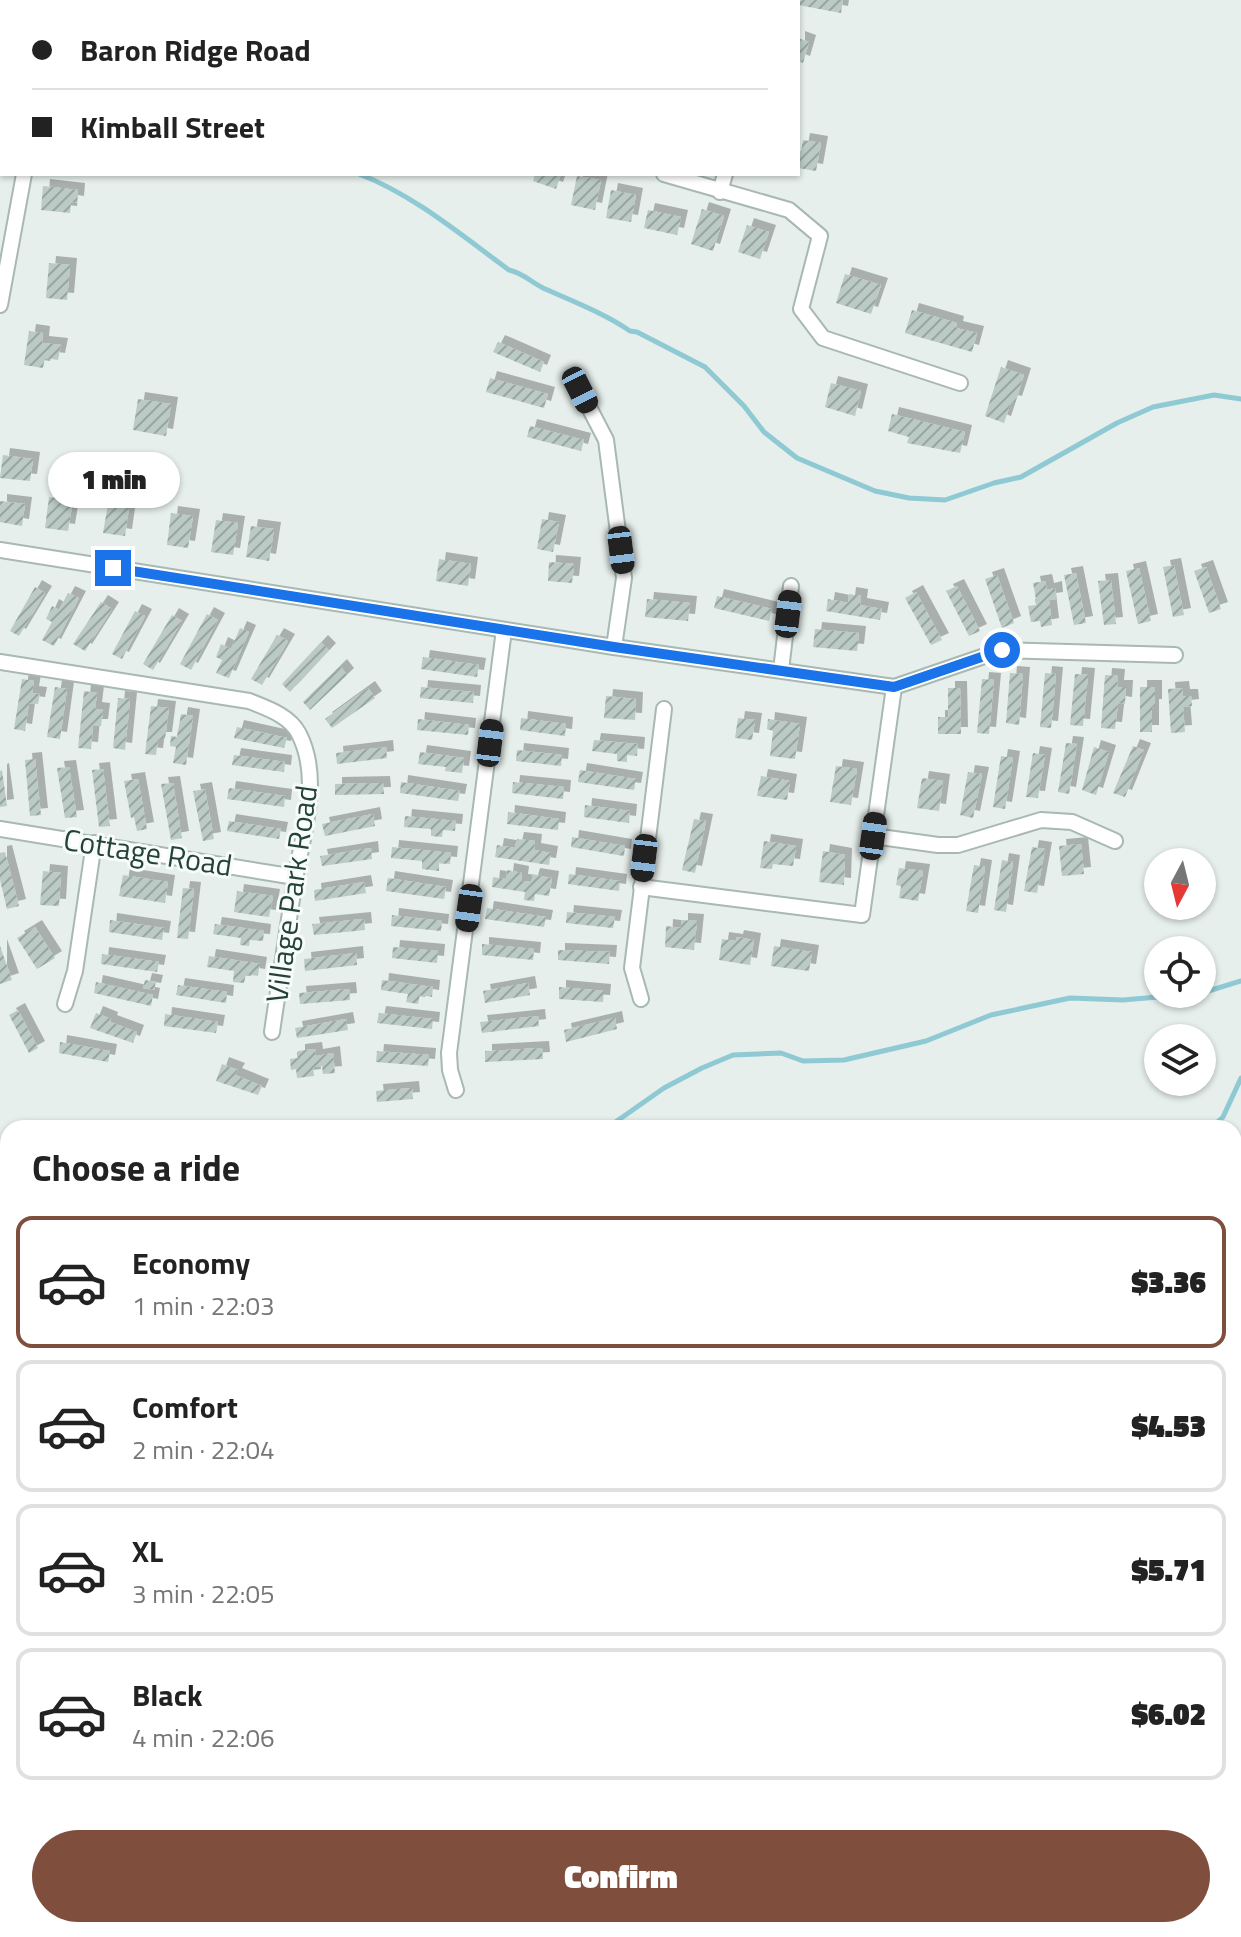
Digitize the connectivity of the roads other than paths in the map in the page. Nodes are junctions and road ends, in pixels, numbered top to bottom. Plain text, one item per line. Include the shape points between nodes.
1 (24, 176) edge
2 (670, 176) edge
3 (724, 176) edge
4 (720, 192) junction
5 (0, 305) edge
6 (960, 383) dead end
7 (580, 390) dead end
8 (0, 550) edge
9 (791, 586) dead end
10 (504, 630) junction
11 (614, 647) junction
12 (1175, 655) dead end
13 (0, 662) edge
14 (781, 670) junction
15 (894, 687) junction
16 (664, 709) dead end
17 (0, 829) edge
18 (873, 836) junction
19 (1115, 841) dead end
20 (94, 843) junction
21 (295, 877) junction
22 (641, 887) junction
23 (641, 999) dead end
24 (65, 1004) dead end
25 (272, 1032) dead end
26 (456, 1090) dead end

1 - 5 street
2 - 4 street
3 - 4 street
4 - 6 street via 789,210 820,236 801,309 823,338
7 - 11 street via 606,440 624,578
8 - 10 street
9 - 14 street
10 - 11 street
10 - 26 street via 449,1053
11 - 14 street
12 - 15 street via 1002,650
13 - 21 street, Village Park Road via 249,701 275,711 298,732 307,758 310,805
14 - 15 street
15 - 18 street
16 - 22 street
17 - 20 street, Cottage Road
18 - 19 street via 958,845 1041,820 1072,822
18 - 22 street via 862,915
20 - 21 street, Cottage Road
20 - 24 street
21 - 25 street, Village Park Road
22 - 23 street via 632,968

